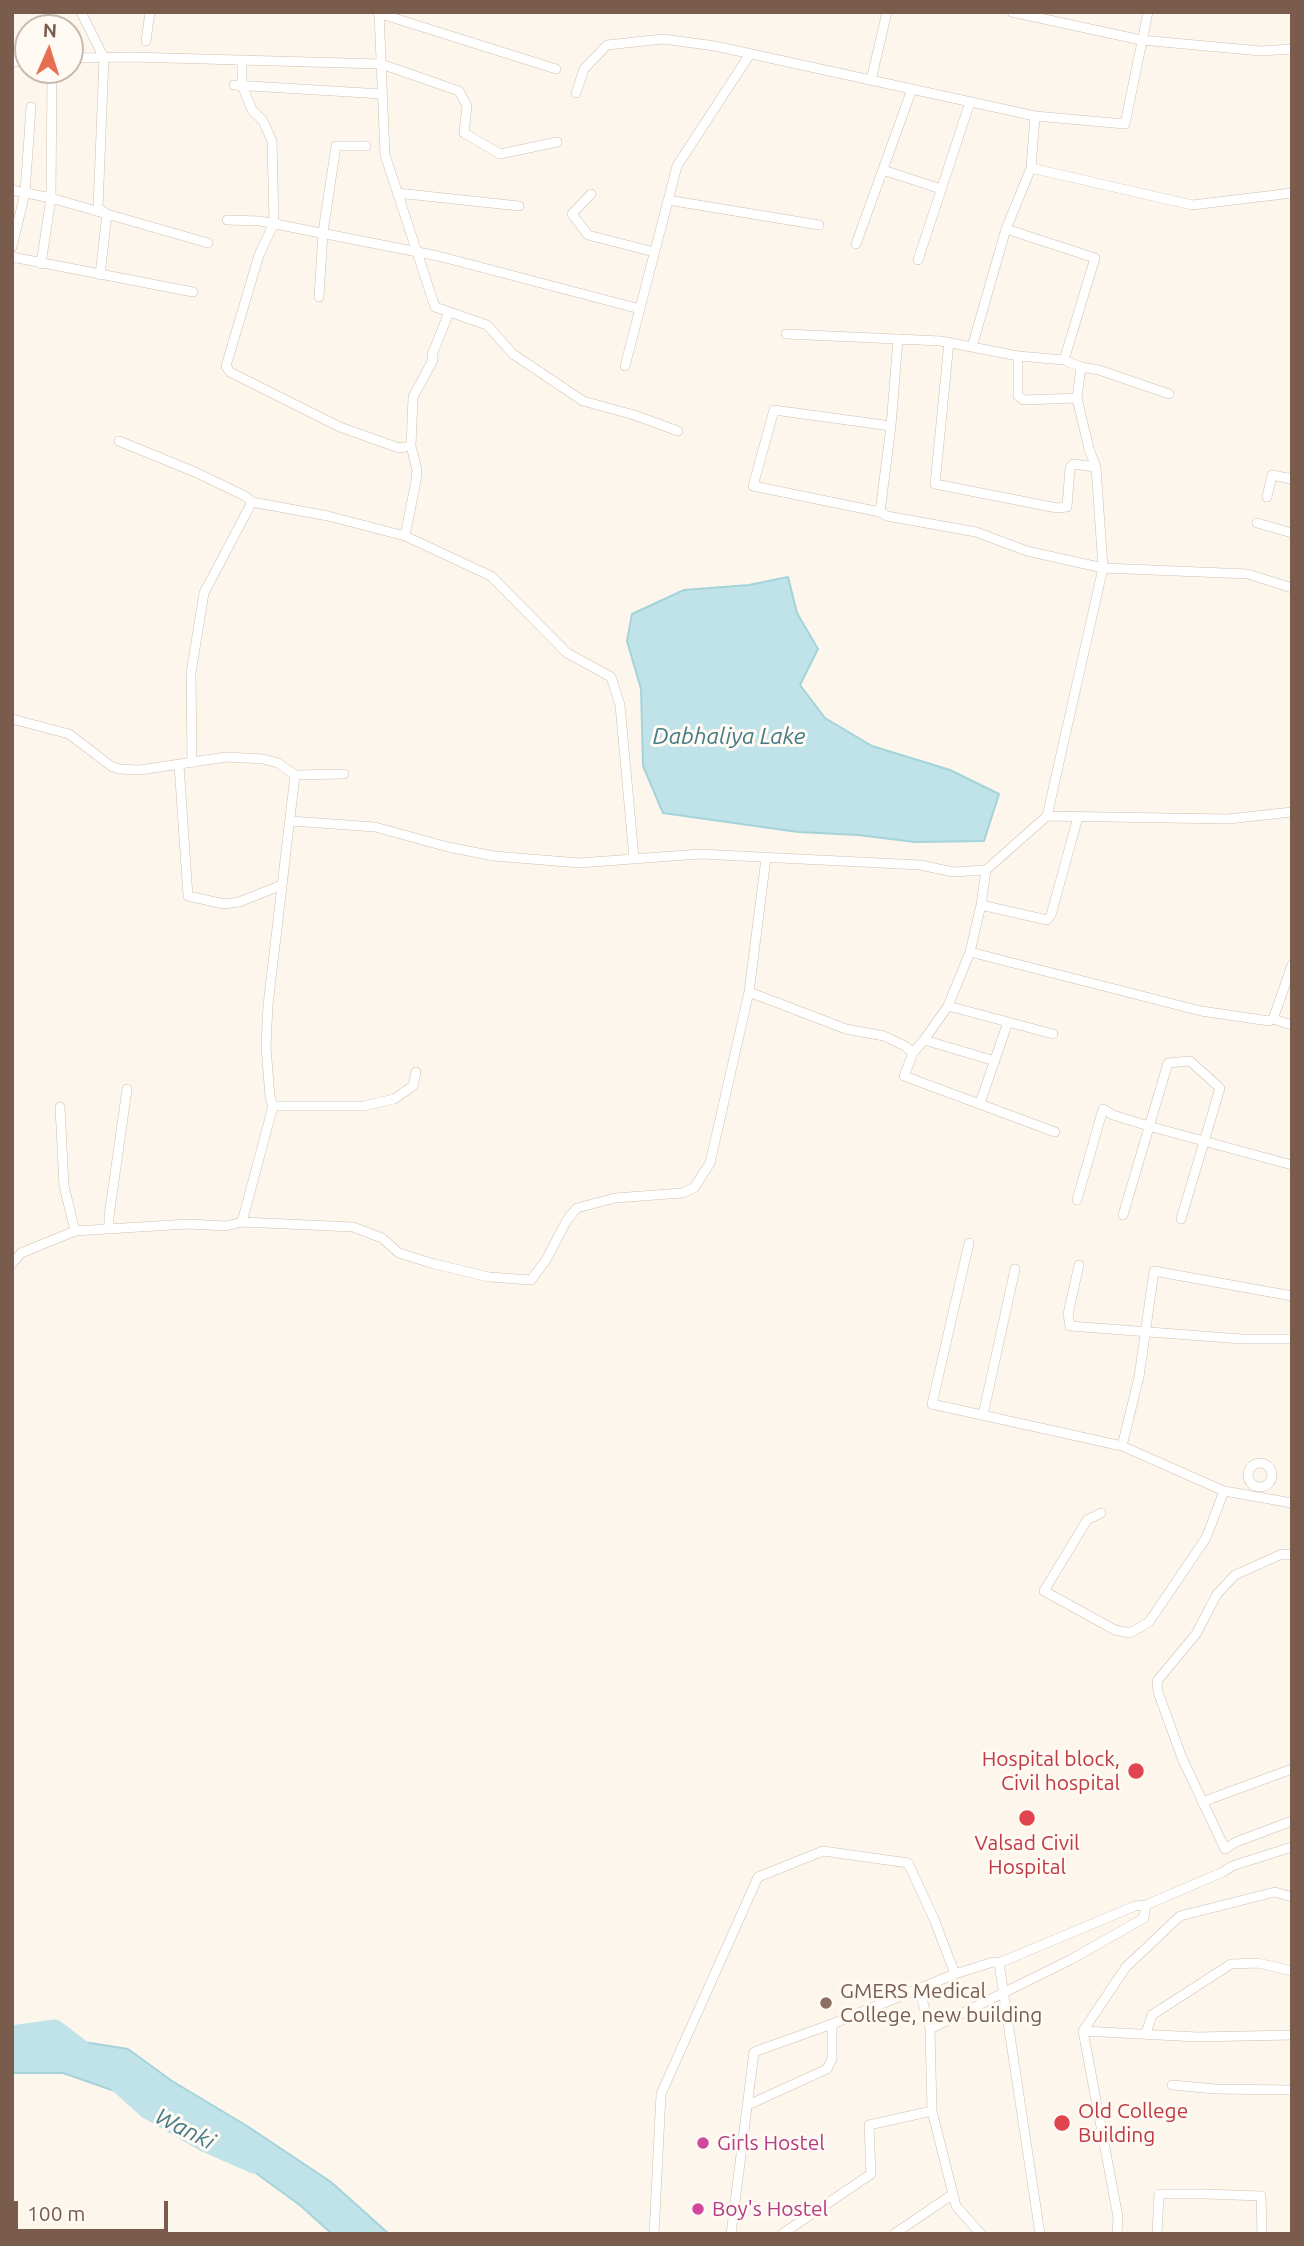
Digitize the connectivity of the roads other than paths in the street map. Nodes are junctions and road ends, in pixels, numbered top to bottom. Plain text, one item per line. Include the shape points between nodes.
1 (81, 12) edge
2 (150, 12) edge
3 (887, 12) edge
4 (1012, 12) edge
5 (1147, 12) edge
6 (379, 13) edge
7 (1141, 40) junction
8 (146, 41) dead end
9 (1292, 49) edge
10 (750, 54) junction
11 (84, 58) edge
12 (104, 58) junction
13 (242, 60) junction
14 (381, 64) junction
15 (556, 69) dead end
16 (871, 80) junction
17 (52, 84) edge
18 (238, 85) junction
19 (912, 89) junction
20 (576, 93) dead end
21 (382, 94) junction
22 (970, 102) junction
23 (32, 107) dead end
24 (1035, 116) junction
25 (558, 142) dead end
26 (366, 146) dead end
27 (1031, 169) junction
28 (883, 170) junction
29 (942, 189) junction
30 (12, 190) edge
31 (25, 193) junction
32 (397, 193) junction
33 (1292, 193) edge
34 (591, 194) dead end
35 (51, 198) junction
36 (668, 200) junction
37 (519, 206) dead end
38 (107, 214) junction
39 (227, 220) dead end
40 (274, 223) junction
41 (819, 225) dead end
42 (1006, 229) junction
43 (323, 232) junction
44 (208, 243) dead end
45 (856, 244) dead end
46 (12, 247) edge
47 (654, 252) junction
48 (417, 254) junction
49 (12, 257) edge
50 (918, 260) dead end
51 (41, 264) junction
52 (100, 275) junction
53 (192, 292) dead end
54 (319, 297) dead end
55 (640, 309) junction
56 (449, 312) junction
57 (786, 334) dead end
58 (898, 339) junction
59 (949, 342) junction
60 (972, 347) junction
61 (1018, 356) junction
62 (1064, 360) junction
63 (625, 366) dead end
64 (1081, 367) junction
65 (1169, 394) dead end
66 (1077, 398) junction
67 (891, 426) junction
68 (678, 431) dead end
69 (120, 440) dead end
70 (411, 446) junction
71 (1096, 467) junction
72 (1292, 479) edge
73 (1267, 497) dead end
74 (251, 502) junction
75 (880, 512) junction
76 (1257, 523) dead end
77 (1292, 533) edge
78 (405, 537) junction
79 (1103, 568) junction
80 (1292, 588) edge
81 (12, 719) edge
82 (192, 763) junction
83 (179, 765) junction
84 (344, 774) dead end
85 (295, 775) junction
86 (1292, 812) edge
87 (1047, 816) junction
88 (1078, 817) junction
89 (291, 821) junction
90 (634, 858) junction
91 (766, 858) junction
92 (986, 870) junction
93 (282, 886) junction
94 (981, 905) junction
95 (970, 952) junction
96 (1292, 965) edge
97 (749, 992) junction
98 (948, 1006) junction
99 (1273, 1019) junction
100 (1008, 1022) junction
101 (1292, 1025) edge
102 (1054, 1034) dead end
103 (923, 1040) junction
104 (913, 1053) junction
105 (995, 1061) junction
106 (416, 1072) dead end
107 (127, 1089) dead end
108 (980, 1103) junction
109 (273, 1106) junction
110 (60, 1107) dead end
111 (1148, 1126) junction
112 (1055, 1132) dead end
113 (1205, 1140) junction
114 (1292, 1165) edge
115 (1077, 1200) dead end
116 (1124, 1215) dead end
117 (1181, 1219) dead end
118 (242, 1222) junction
119 (109, 1227) junction
120 (75, 1231) junction
121 (969, 1243) dead end
122 (12, 1264) edge
123 (1079, 1265) dead end
124 (1015, 1269) dead end
125 (1292, 1297) edge
126 (1144, 1333) junction
127 (1292, 1339) edge
128 (983, 1415) junction
129 (1122, 1446) junction
130 (1224, 1491) junction
131 (1292, 1503) edge
132 (1101, 1514) dead end
133 (1292, 1555) edge
134 (1292, 1769) edge
135 (1202, 1802) junction
136 (1292, 1822) edge
137 (1292, 1847) edge
138 (1292, 1898) edge
139 (1146, 1905) junction
140 (999, 1963) junction
141 (1292, 1971) edge
142 (955, 1974) junction
143 (919, 1988) junction
144 (1006, 1992) junction
145 (832, 2024) junction
146 (930, 2029) junction
147 (1083, 2031) junction
148 (1146, 2033) junction
149 (1292, 2035) edge
150 (1172, 2085) dead end
151 (1292, 2090) edge
152 (748, 2105) junction
153 (932, 2111) junction
154 (953, 2194) junction
155 (654, 2234) edge
156 (731, 2234) edge
157 (782, 2234) edge
158 (894, 2234) edge
159 (981, 2234) edge
160 (1040, 2234) edge
161 (1118, 2234) edge
162 (1157, 2234) edge
163 (1262, 2234) edge

1 - 12 street
2 - 8 street
3 - 16 street
4 - 7 street
5 - 7 street
6 - 14 street
6 - 15 street
7 - 9 street via 1261,51
7 - 24 street via 1125,124
10 - 16 street
10 - 20 street via 663,39 607,45 584,69
10 - 36 street via 677,166
11 - 12 street
12 - 13 street
12 - 38 street via 98,208
13 - 14 street
13 - 18 street
14 - 21 street
14 - 25 street via 459,91 467,106 464,133 499,154
16 - 19 street
17 - 35 street
18 - 21 street
18 - 40 street via 272,141
19 - 22 street
19 - 28 street
21 - 32 street via 385,155
22 - 24 street
22 - 29 street
23 - 31 street
24 - 27 street
26 - 43 street via 336,146
27 - 33 street via 1192,205
27 - 42 street
28 - 29 street
28 - 45 street
29 - 50 street
30 - 31 street
31 - 35 street
31 - 46 street
32 - 37 street
32 - 48 street
34 - 47 street via 572,214 589,235
35 - 38 street
35 - 51 street
36 - 41 street
36 - 47 street
38 - 44 street
38 - 52 street
39 - 40 street
40 - 43 street
40 - 70 street via 255,267 226,366 340,427 399,448
42 - 60 street
42 - 62 street via 1095,258
43 - 48 street
43 - 54 street
47 - 55 street
48 - 55 street
48 - 56 street via 435,307
49 - 51 street
51 - 52 street
52 - 53 street
55 - 63 street
56 - 68 street via 487,325 513,354 583,401
56 - 70 street via 433,360 413,397
57 - 58 street
58 - 59 street
58 - 67 street
59 - 60 street
59 - 71 street via 935,484 1067,507 1070,468 1073,464
60 - 61 street
61 - 62 street
61 - 66 street via 1018,396 1024,400
62 - 64 street
64 - 65 street
64 - 66 street
66 - 71 street
67 - 75 street
67 - 75 street via 774,410 753,486
69 - 74 street
70 - 78 street via 417,470
71 - 79 street
72 - 73 street via 1272,475
74 - 78 street
74 - 82 street via 204,593 191,673
75 - 79 street via 976,532 1027,551
76 - 77 street
78 - 90 street via 491,576 567,653 611,677 620,705
79 - 80 street via 1248,574
79 - 87 street
81 - 83 street via 69,734 119,769
82 - 83 street
82 - 85 street via 226,757 263,759
83 - 93 street via 188,896 225,904
84 - 85 street
85 - 89 street
86 - 88 street via 1228,819
87 - 88 street
87 - 92 street
88 - 94 street via 1046,920
89 - 90 street via 375,827 494,856 579,863
89 - 93 street
90 - 91 street via 701,854
91 - 92 street via 920,865 953,872
91 - 97 street
92 - 94 street
93 - 109 street via 266,1047
94 - 95 street
95 - 98 street
95 - 99 street via 1201,1012
96 - 99 street
97 - 104 street via 846,1029 884,1036
97 - 118 street via 710,1163 694,1188 577,1208 531,1280 489,1277 434,1264 399,1253 382,1238 353,1227
98 - 100 street
98 - 103 street
99 - 101 street
100 - 102 street
100 - 105 street
103 - 104 street
103 - 105 street
104 - 108 street via 904,1076
105 - 108 street
106 - 109 street via 412,1086 394,1099 364,1107
107 - 119 street
108 - 112 street
109 - 118 street
110 - 120 street via 64,1186
111 - 113 street
111 - 113 street via 1168,1063 1190,1061 1220,1087
111 - 115 street via 1103,1109
111 - 116 street
113 - 114 street
113 - 117 street
118 - 119 street
119 - 120 street
120 - 122 street via 21,1253
121 - 128 street via 932,1404
123 - 126 street via 1068,1314 1070,1326
124 - 128 street
125 - 126 street via 1154,1271
126 - 127 street
126 - 129 street via 1139,1377
128 - 129 street
129 - 130 street
130 - 131 street
130 - 132 street via 1206,1538 1149,1622 1130,1633 1115,1630 1044,1591 1087,1520
133 - 135 street via 1282,1554 1235,1575 1217,1594 1196,1634 1157,1681
134 - 135 street
135 - 136 street via 1225,1849
137 - 139 street via 1232,1866
138 - 147 street via 1275,1892 1180,1916 1126,1967
139 - 140 street
139 - 144 street via 1144,1918
140 - 142 street
140 - 144 street
141 - 148 street via 1258,1963 1231,1964 1152,2015
142 - 143 street
142 - 155 street via 908,1863 823,1851 758,1877 661,2094
143 - 145 street
143 - 146 street
144 - 146 street
144 - 160 street
145 - 152 street via 832,2059 827,2069
145 - 152 street via 754,2052
146 - 153 street
147 - 148 street
147 - 161 street
148 - 149 street
150 - 151 street
152 - 156 street
153 - 154 street
153 - 157 street via 869,2125 871,2174
154 - 158 street
154 - 159 street via 956,2206
162 - 163 street via 1159,2194 1261,2196

